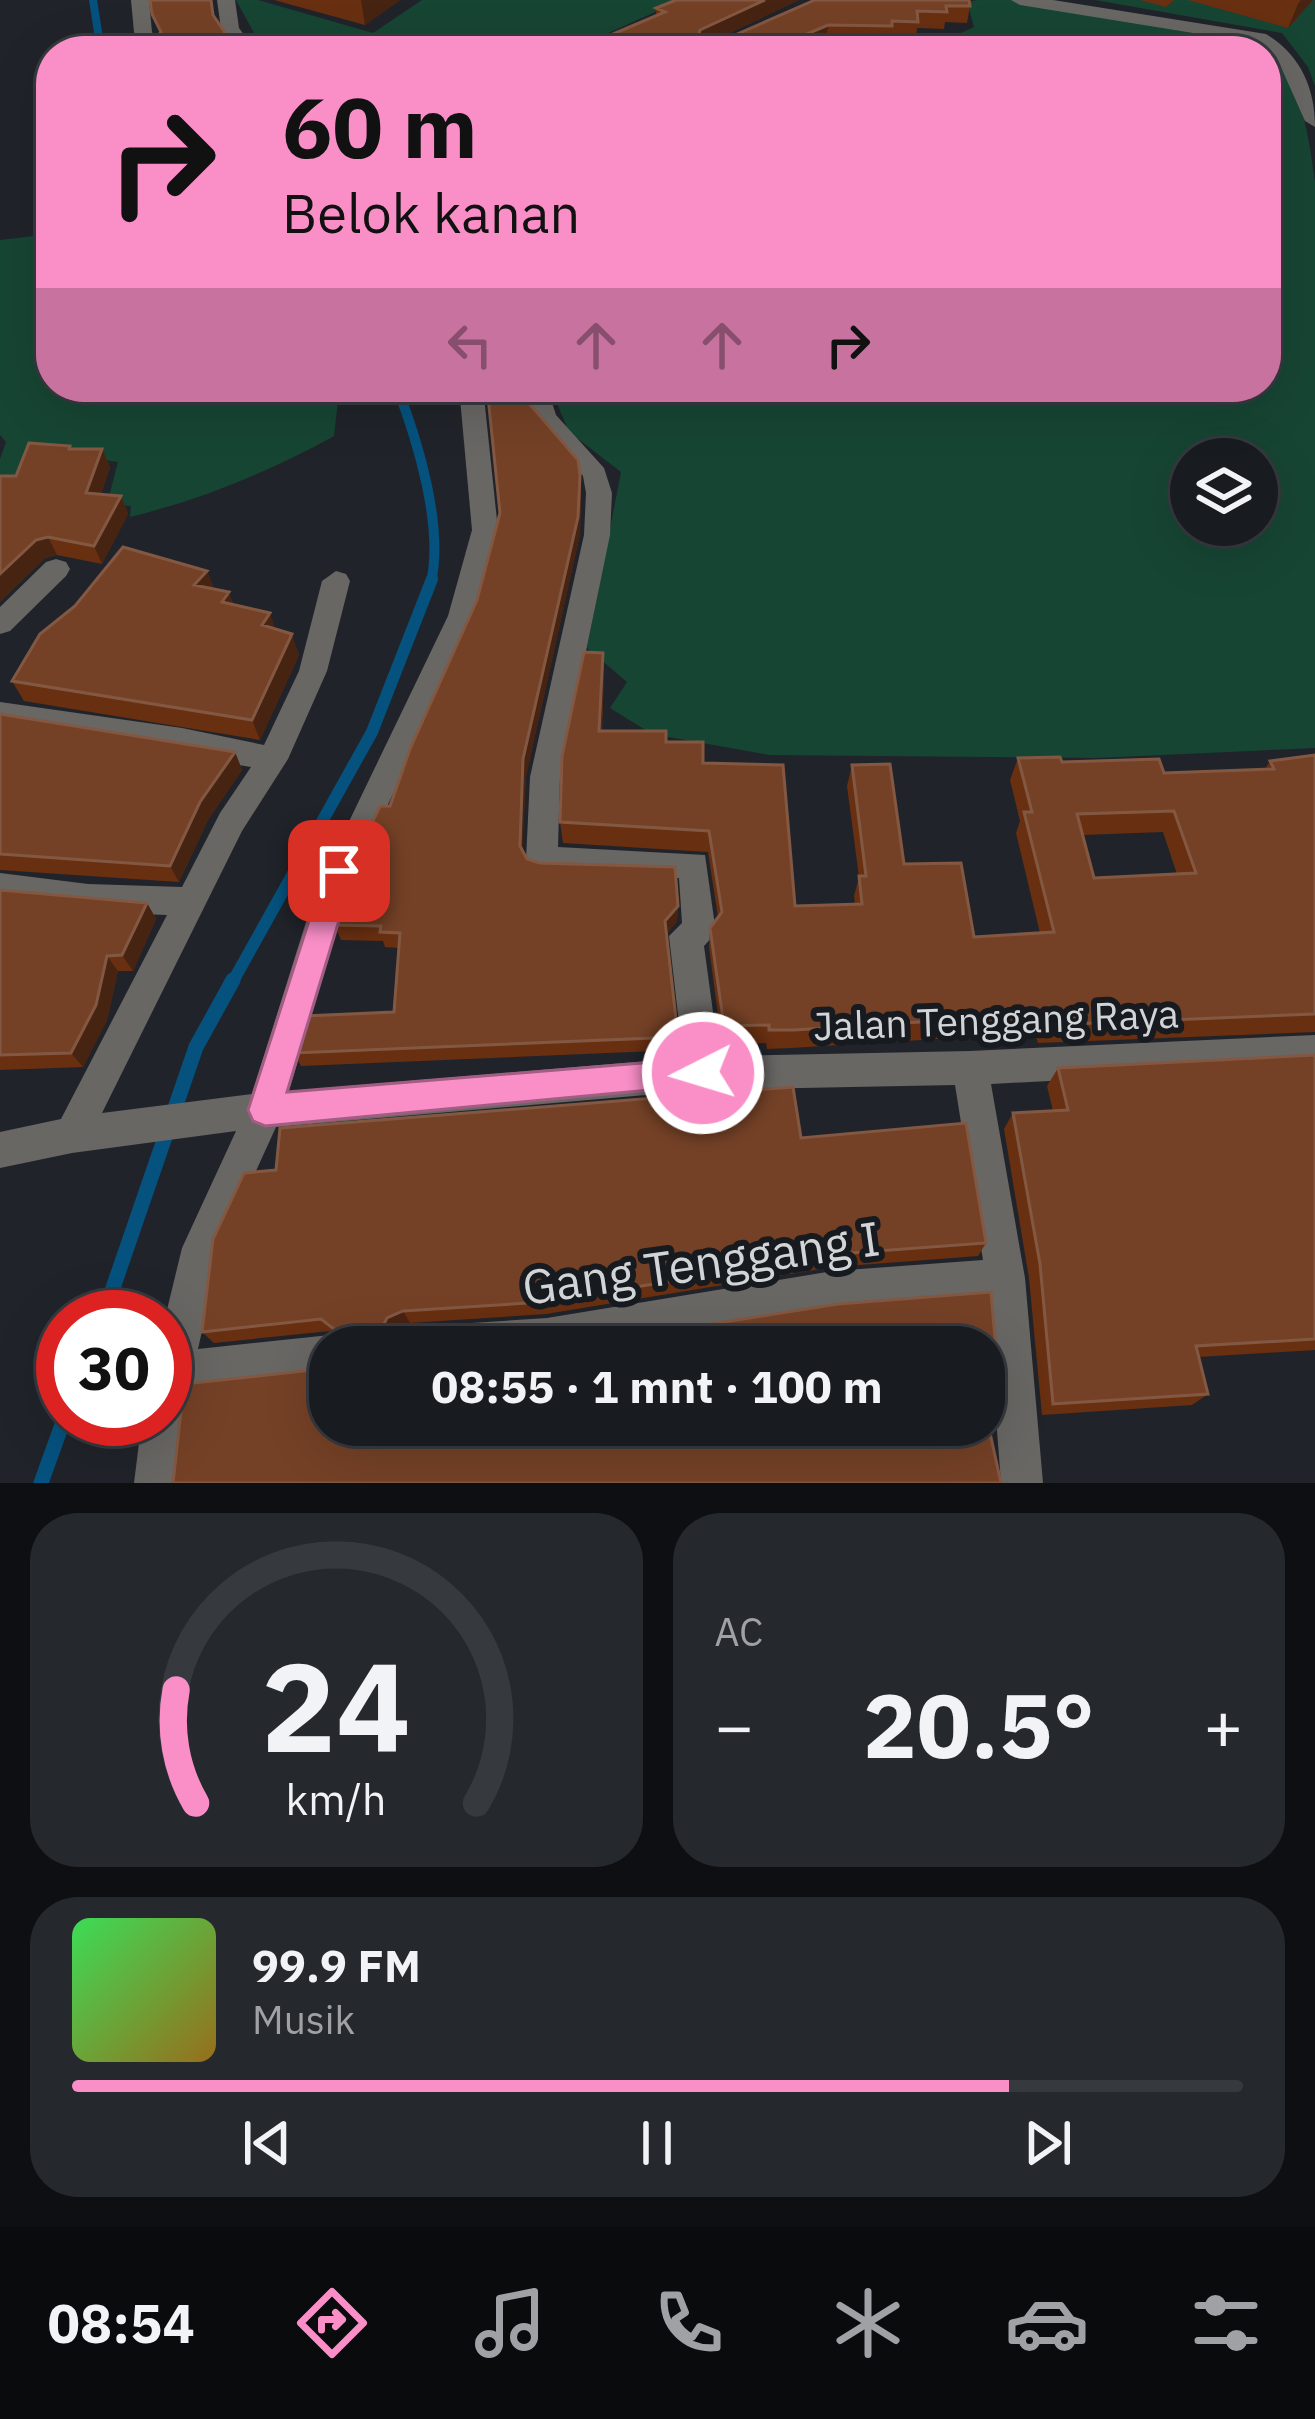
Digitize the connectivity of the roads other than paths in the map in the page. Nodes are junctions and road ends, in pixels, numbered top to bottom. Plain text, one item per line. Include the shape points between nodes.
1 (140, 0) edge
2 (226, 0) edge
3 (1020, 0) edge
4 (145, 36) edge
5 (235, 36) edge
6 (1247, 36) edge
7 (1281, 52) edge
8 (1315, 121) edge
9 (473, 402) edge
10 (540, 402) edge
11 (56, 568) dead end
12 (336, 581) dead end
13 (0, 624) edge
14 (0, 714) edge
15 (273, 759) junction
16 (0, 887) edge
17 (190, 902) junction
18 (1315, 1051) edge
19 (970, 1068) junction
20 (703, 1073) junction
21 (257, 1111) junction
22 (86, 1133) junction
23 (0, 1150) edge
24 (1005, 1278) junction
25 (191, 1290) edge
26 (610, 1326) edge
27 (309, 1359) edge
28 (192, 1383) edge
29 (160, 1446) edge
30 (155, 1483) edge
31 (1022, 1483) edge

1 - 4 street
2 - 5 street
3 - 6 street
7 - 8 street
9 - 21 street via 482,548 456,630 332,890
10 - 20 street via 595,474 599,493 545,777 542,860 694,865 699,933 686,936
11 - 13 street
12 - 15 street via 313,671
14 - 15 street
15 - 17 street
16 - 17 street
17 - 22 street
18 - 19 street, Jalan Tenggang Raya
19 - 20 street, Jalan Tenggang Raya
19 - 24 street
20 - 21 street, Jalan Tenggang Raya
21 - 22 street, Jalan Tenggang Raya
21 - 25 street
22 - 23 street
24 - 26 street, Gang Tenggang I via 833,1292
24 - 31 street
27 - 28 street
29 - 30 street

